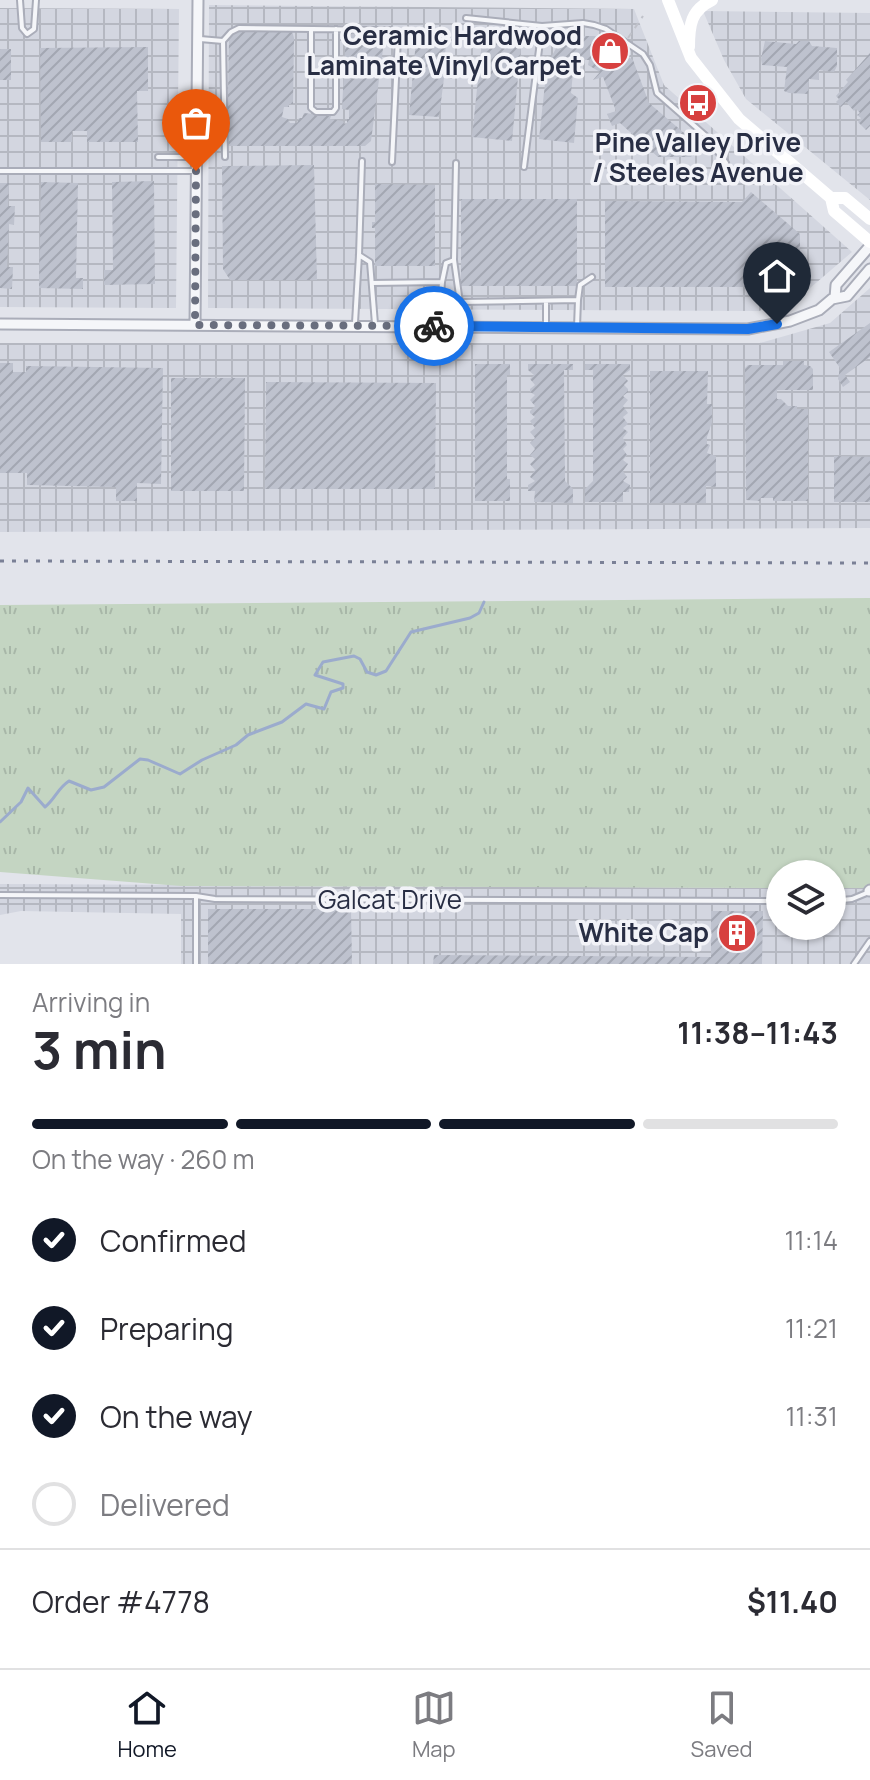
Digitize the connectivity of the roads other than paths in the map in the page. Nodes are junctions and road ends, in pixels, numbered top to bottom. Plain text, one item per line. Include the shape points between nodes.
1 (20, 0) edge
2 (36, 0) edge
3 (198, 0) edge
4 (668, 0) edge
5 (712, 0) edge
6 (466, 18) dead end
7 (542, 26) junction
8 (311, 29) junction
9 (336, 29) junction
10 (197, 39) junction
11 (223, 41) junction
12 (688, 54) junction
13 (158, 157) dead end
14 (196, 157) junction
15 (225, 157) dead end
16 (362, 161) dead end
17 (392, 162) dead end
18 (456, 163) dead end
19 (726, 163) dead end
20 (524, 167) dead end
21 (0, 171) edge
22 (196, 171) junction
23 (831, 198) junction
24 (870, 219) edge
25 (870, 244) edge
26 (359, 255) junction
27 (454, 260) junction
28 (870, 269) edge
29 (592, 277) dead end
30 (442, 282) junction
31 (372, 283) junction
32 (835, 298) junction
33 (546, 300) junction
34 (578, 300) junction
35 (460, 302) junction
36 (0, 324) edge
37 (195, 325) junction
38 (355, 326) junction
39 (375, 326) junction
40 (439, 326) junction
41 (463, 327) junction
42 (546, 327) junction
43 (577, 327) junction
44 (870, 892) edge
45 (0, 895) edge
46 (196, 896) junction
47 (846, 900) edge
48 (766, 901) edge
49 (870, 941) edge
50 (196, 964) edge
51 (854, 964) edge

1 - 2 lane via 27,34 34,29
3 - 10 street
4 - 12 main road
5 - 12 main road via 695,11
6 - 7 lane
7 - 19 lane via 594,25 643,54 657,93 706,136
7 - 20 lane
8 - 9 lane
8 - 9 lane via 311,108 333,112
8 - 11 lane via 239,28
9 - 17 lane via 390,30 398,37
10 - 11 lane
10 - 14 street
11 - 15 lane
12 - 23 main road via 739,119
13 - 14 lane
14 - 22 street
16 - 26 lane
18 - 27 lane
21 - 22 lane
22 - 37 street
23 - 24 main road via 845,198
23 - 25 main road via 834,211
25 - 32 street via 836,285
26 - 31 lane via 370,262
26 - 38 lane
27 - 30 lane via 446,263
27 - 35 lane
28 - 32 street via 847,296
29 - 34 lane via 580,285
30 - 31 lane
30 - 40 lane
31 - 39 lane
32 - 43 street via 801,318 758,328
33 - 34 lane
33 - 35 lane
33 - 42 lane
34 - 43 lane
35 - 41 lane
36 - 37 street
37 - 38 street
38 - 39 street
39 - 40 street
40 - 41 street
41 - 42 street
42 - 43 street
44 - 47 lane
45 - 46 lane, Galcat Drive
46 - 48 lane, Galcat Drive
46 - 50 lane
49 - 51 lane

